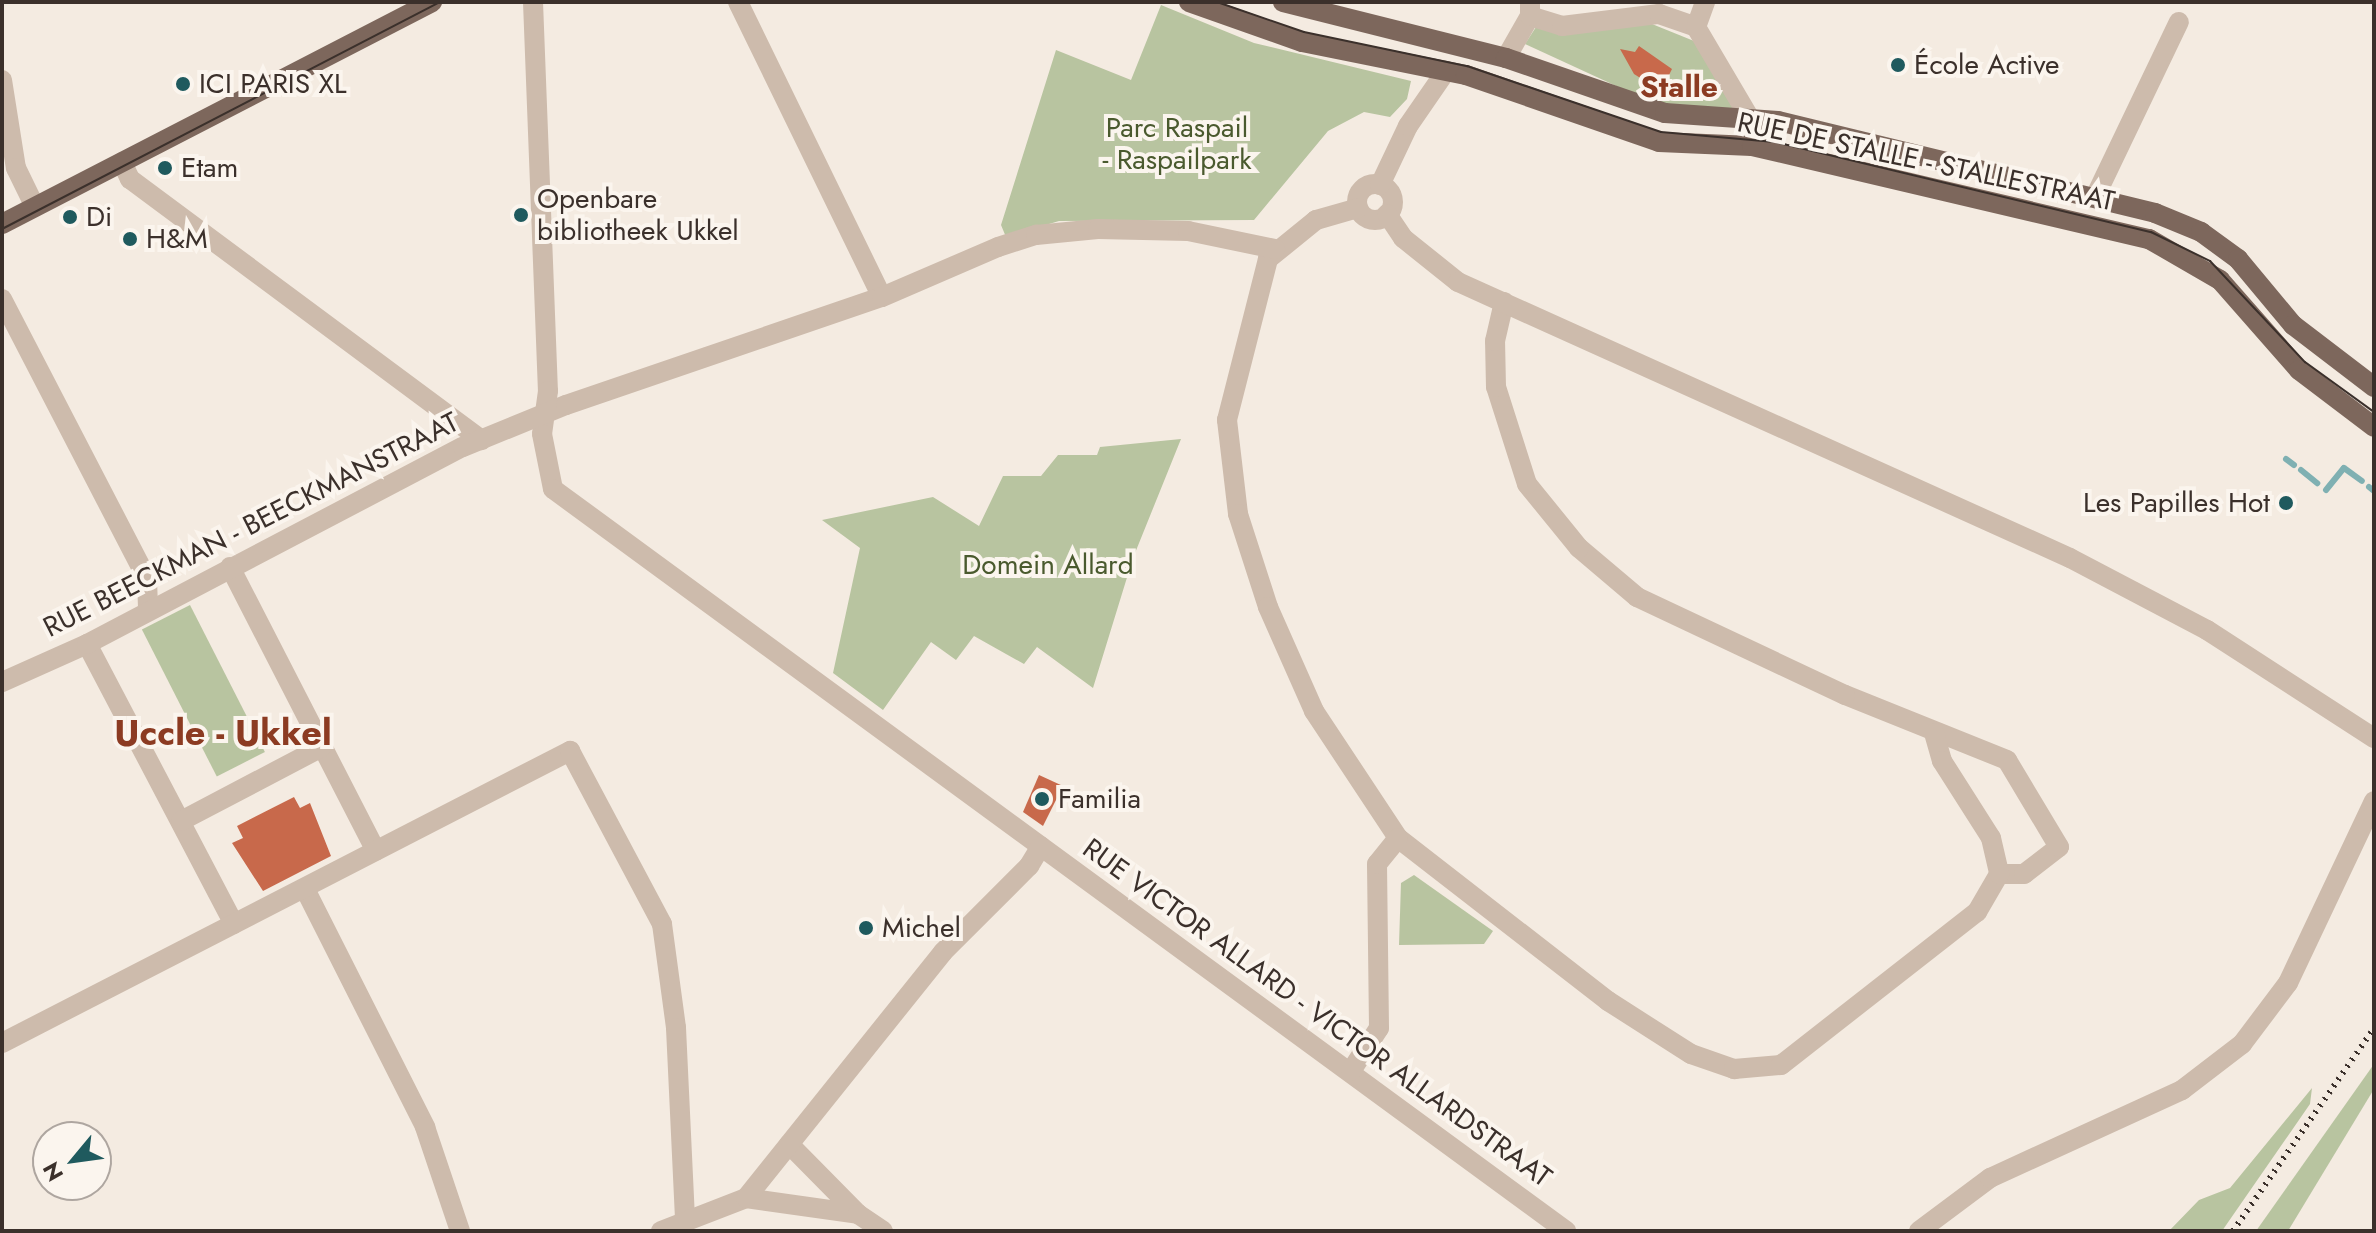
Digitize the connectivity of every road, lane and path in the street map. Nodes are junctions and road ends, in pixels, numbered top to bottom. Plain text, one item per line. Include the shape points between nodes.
1 (432, 2) edge
2 (533, 2) edge
3 (738, 2) edge
4 (1189, 2) edge
5 (1283, 2) edge
6 (1705, 2) edge
7 (1530, 9) edge
8 (2179, 22) dead end
9 (1696, 27) junction
10 (1506, 58) junction
11 (1446, 71) junction
12 (2, 80) edge
13 (1749, 117) junction
14 (122, 162) junction
15 (1380, 185) junction
16 (2095, 197) junction
17 (35, 207) junction
18 (1358, 208) junction
19 (1387, 214) junction
20 (2, 224) edge
21 (1275, 249) junction
22 (882, 297) junction
23 (2, 299) edge
24 (1504, 302) junction
25 (2374, 387) edge
26 (545, 414) junction
27 (2371, 420) edge
28 (482, 440) junction
29 (230, 567) junction
30 (147, 579) junction
31 (173, 597) junction
32 (148, 611) junction
33 (87, 644) junction
34 (2, 682) edge
35 (1934, 733) junction
36 (2374, 738) edge
37 (322, 747) junction
38 (2374, 801) edge
39 (181, 821) junction
40 (1398, 838) junction
41 (1041, 846) junction
42 (376, 851) junction
43 (1999, 874) junction
44 (305, 889) junction
45 (234, 924) junction
46 (2, 1043) edge
47 (1351, 1071) junction
48 (789, 1144) junction
49 (746, 1198) junction
50 (858, 1214) junction
51 (685, 1220) junction
52 (460, 1231) edge
53 (661, 1231) edge
54 (883, 1231) edge
55 (1566, 1231) edge
56 (1919, 1231) edge

1 - 14 main road
2 - 26 street, RUE VICTOR ALLARD - VICTOR ALLARDSTRAAT
3 - 22 street
4 - 11 main road, RUE DE STALLE - STALLESTRAAT via 1302,42
5 - 10 main road, RUE DE STALLE - STALLESTRAAT
6 - 9 street
7 - 9 street via 1562,26 1659,14
7 - 10 street
8 - 16 street
9 - 13 street, RUE DE STALLE - STALLESTRAAT
10 - 13 main road, RUE DE STALLE - STALLESTRAAT via 1665,113
11 - 15 street via 1408,126
11 - 27 main road, RUE DE STALLE - STALLESTRAAT via 1659,142 1752,146 2149,239 2220,280 2299,370
12 - 17 street via 16,168
13 - 16 main road, RUE DE STALLE - STALLESTRAAT
14 - 17 main road
14 - 28 street via 130,179
15 - 18 street via 1362,189
15 - 19 street via 1392,197
16 - 25 main road, RUE DE STALLE - STALLESTRAAT via 2183,222 2211,239 2238,259 2317,347
17 - 20 main road
18 - 19 street via 1371,219
18 - 21 street via 1316,220
19 - 24 street via 1403,238 1458,282
21 - 22 street, RUE BEECKMAN - BEECKMANSTRAAT via 1188,231 1066,231 998,247
21 - 40 street via 1241,346 1227,420 1238,514 1268,607 1314,711
22 - 26 street, RUE BEECKMAN - BEECKMANSTRAAT
23 - 30 street
24 - 35 street via 1495,341 1496,387 1527,484 1579,548 1637,597
24 - 36 street via 2070,558 2207,630
26 - 28 street, RUE BEECKMAN - BEECKMANSTRAAT
26 - 41 street, RUE VICTOR ALLARD - VICTOR ALLARDSTRAAT via 542,434 553,489
28 - 29 street, RUE BEECKMAN - BEECKMANSTRAAT
29 - 31 street, RUE BEECKMAN - BEECKMANSTRAAT
29 - 37 street
30 - 31 street
30 - 32 street
31 - 32 street, RUE BEECKMAN - BEECKMANSTRAAT
32 - 33 street, RUE BEECKMAN - BEECKMANSTRAAT
33 - 34 street, RUE BEECKMAN - BEECKMANSTRAAT
33 - 39 street
35 - 43 street via 1942,761 1991,838
35 - 43 street via 2007,760 2059,847 2024,874
37 - 39 street
37 - 42 street
38 - 56 street via 2288,983 2242,1044 2182,1090 1990,1178
39 - 45 street
40 - 43 street via 1608,1001 1691,1054 1734,1069 1781,1065 1977,912
40 - 47 street via 1377,864 1379,1028
41 - 47 street, RUE VICTOR ALLARD - VICTOR ALLARDSTRAAT
41 - 48 street via 1029,866 943,952
42 - 44 street
42 - 51 street via 570,751 662,924 676,1028
44 - 45 street
44 - 52 street via 425,1127
45 - 46 street
47 - 55 street, RUE VICTOR ALLARD - VICTOR ALLARDSTRAAT
48 - 49 street
48 - 50 street
49 - 50 street
49 - 51 street
50 - 54 street
51 - 53 street

